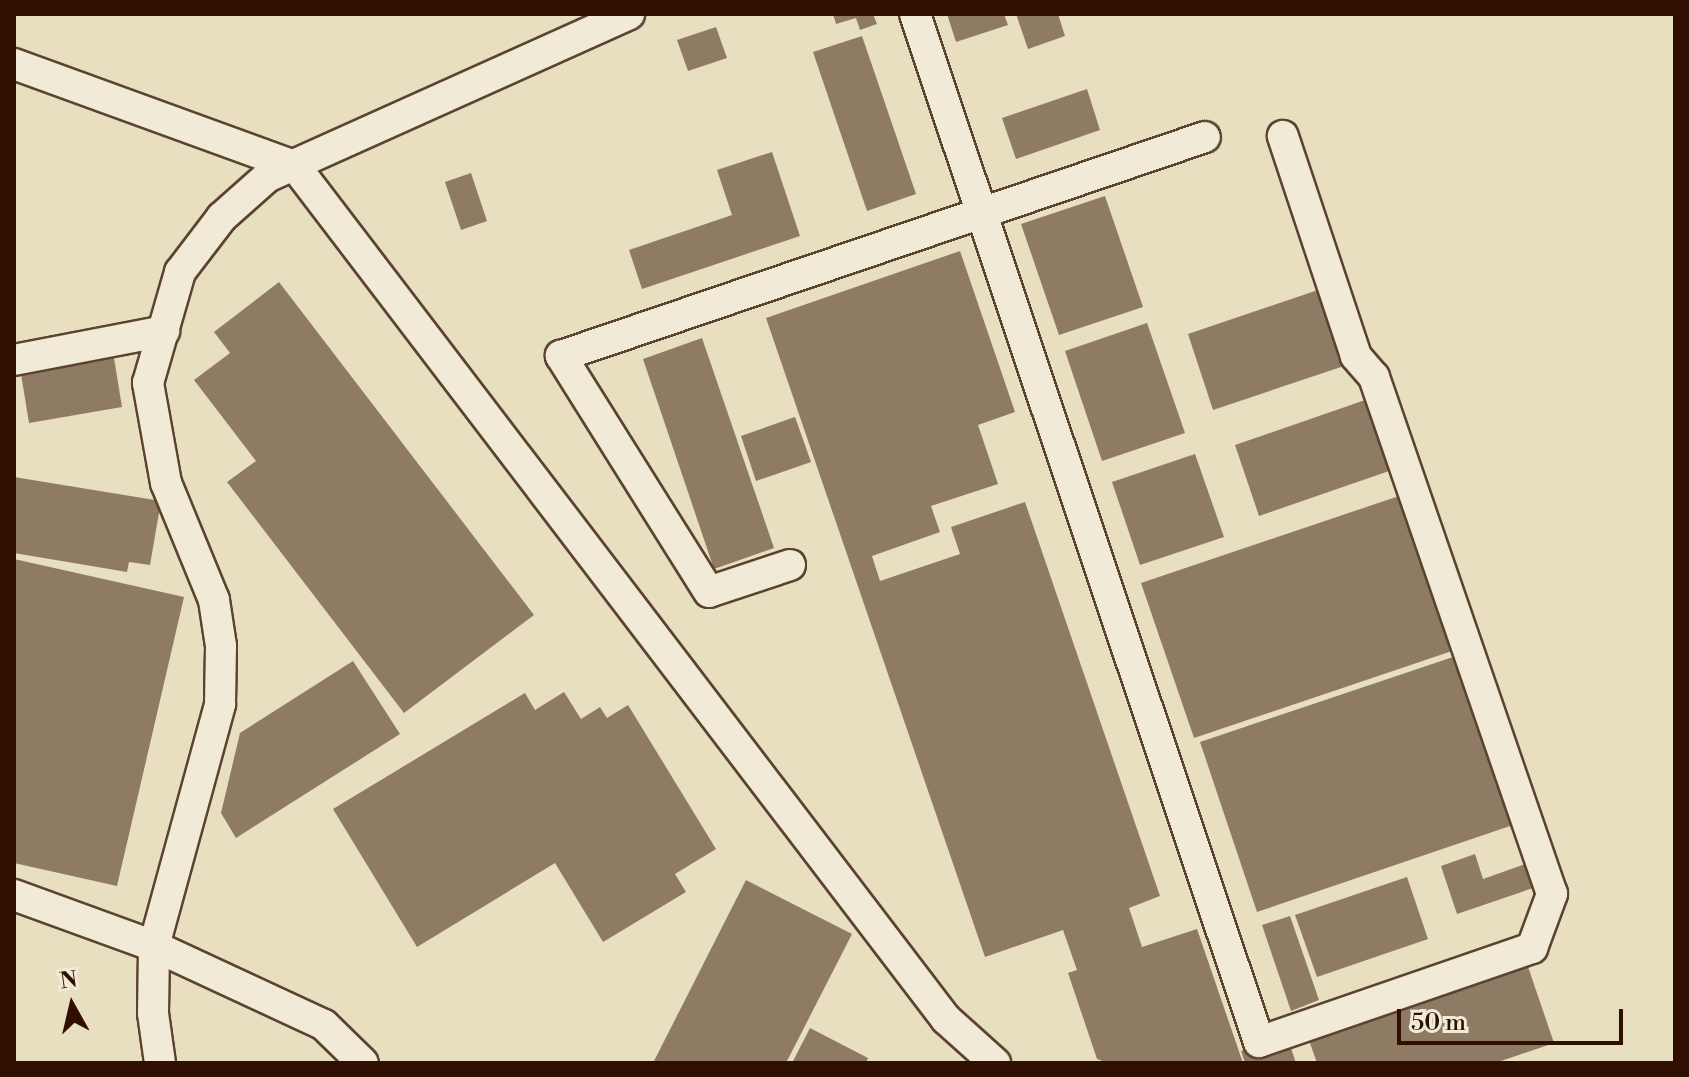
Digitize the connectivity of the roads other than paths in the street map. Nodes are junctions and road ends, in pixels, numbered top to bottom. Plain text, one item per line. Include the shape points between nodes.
1 (629, 14) edge
2 (915, 14) edge
3 (577, 23) edge
4 (14, 64) edge
5 (1283, 136) dead end
6 (1205, 137) dead end
7 (295, 166) junction
8 (981, 213) junction
9 (164, 331) junction
10 (14, 360) edge
11 (790, 565) dead end
12 (14, 895) edge
13 (154, 946) junction
14 (160, 1063) edge
15 (363, 1063) edge
16 (995, 1063) edge

1 - 3 street
2 - 8 street
3 - 7 street
4 - 7 street
5 - 8 street via 1356,356 1374,377 1552,894 1532,948 1259,1042
6 - 8 street
7 - 9 street via 267,177 222,217 180,272
7 - 16 street via 946,1019
8 - 11 street via 561,356 709,592
9 - 10 street
9 - 13 street via 148,383 156,439 166,483 214,600 221,646 220,704
12 - 13 street
13 - 14 street via 153,1013
13 - 15 street via 324,1025

